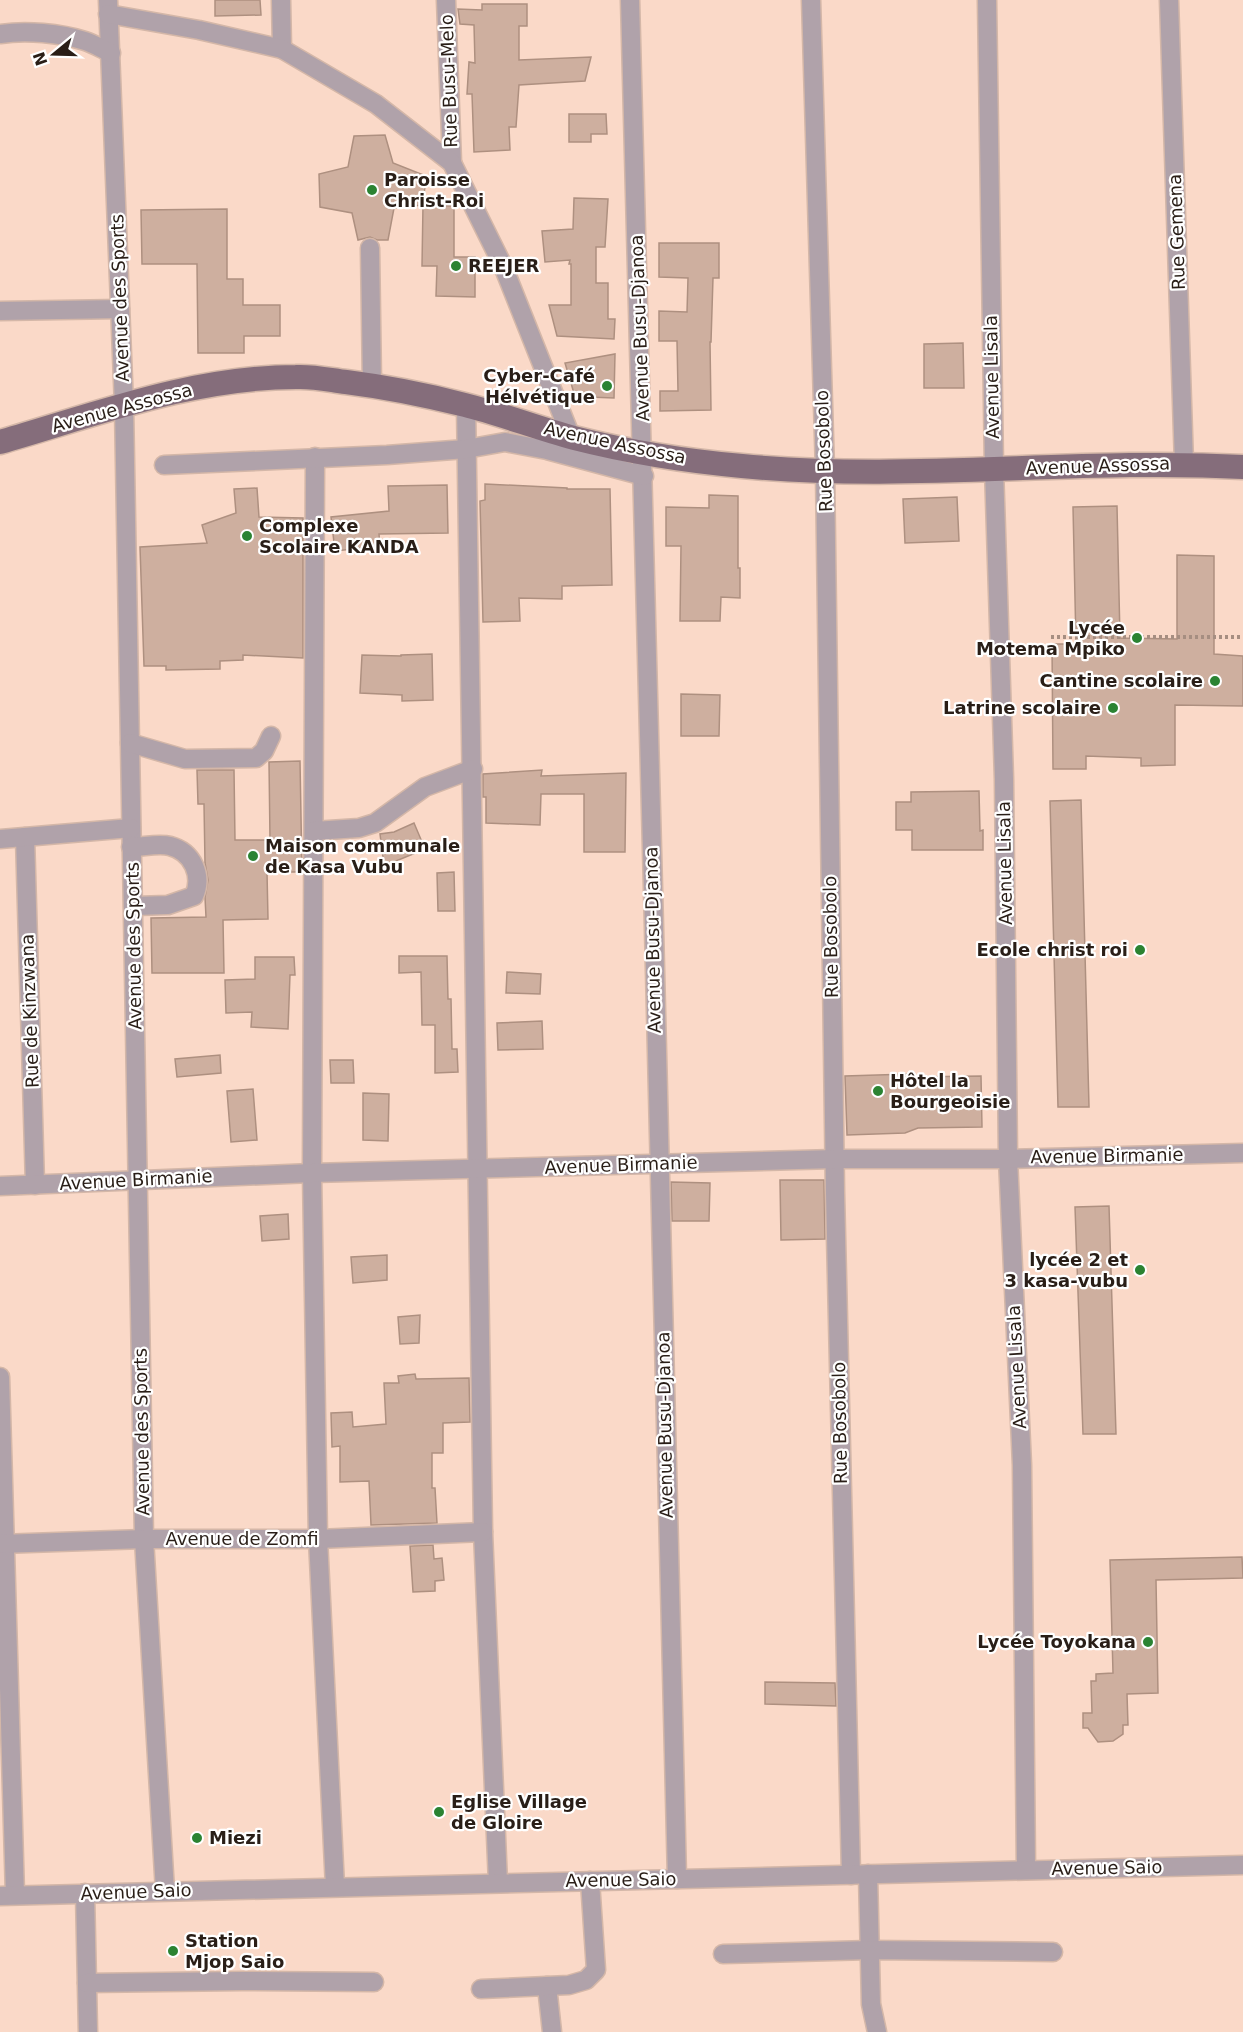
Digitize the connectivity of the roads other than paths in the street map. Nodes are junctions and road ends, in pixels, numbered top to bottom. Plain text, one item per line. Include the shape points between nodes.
1 (281, 0) edge
2 (446, 0) edge
3 (630, 0) edge
4 (811, 0) edge
5 (987, 0) edge
6 (1169, 0) edge
7 (108, 7) edge
8 (0, 34) edge
9 (282, 49) junction
10 (111, 53) junction
11 (452, 163) junction
12 (370, 248) dead end
13 (120, 309) junction
14 (0, 311) edge
15 (372, 385) junction
16 (466, 405) junction
17 (124, 406) junction
18 (571, 437) junction
19 (0, 442) edge
20 (466, 449) junction
21 (315, 457) junction
22 (644, 464) junction
23 (1184, 464) junction
24 (164, 465) dead end
25 (1243, 467) edge
26 (994, 470) junction
27 (825, 471) junction
28 (271, 736) dead end
29 (130, 743) junction
30 (473, 769) junction
31 (131, 828) junction
32 (314, 831) junction
33 (25, 837) junction
34 (0, 839) edge
35 (131, 847) junction
36 (134, 906) junction
37 (1243, 1153) edge
38 (835, 1159) junction
39 (1008, 1159) junction
40 (658, 1163) junction
41 (478, 1170) junction
42 (312, 1173) junction
43 (138, 1179) junction
44 (35, 1185) junction
45 (0, 1186) edge
46 (0, 1377) edge
47 (483, 1532) junction
48 (144, 1539) junction
49 (318, 1539) junction
50 (2, 1544) edge
51 (1243, 1865) edge
52 (1026, 1870) junction
53 (859, 1875) junction
54 (677, 1879) junction
55 (590, 1881) junction
56 (498, 1883) junction
57 (335, 1887) junction
58 (165, 1891) junction
59 (85, 1893) junction
60 (7, 1896) edge
61 (870, 1950) junction
62 (1053, 1952) dead end
63 (723, 1954) dead end
64 (374, 1982) dead end
65 (87, 1983) junction
66 (547, 1986) junction
67 (481, 1989) dead end
68 (88, 2032) edge
69 (552, 2032) edge
70 (877, 2032) edge

1 - 9 street
2 - 11 street, Rue Busu-Melo
3 - 22 street, Avenue Busu-Djanoa
4 - 27 street, Rue Bosobolo
5 - 26 street, Avenue Lisala
6 - 23 street, Rue Gemena
7 - 9 street
7 - 10 street, Avenue des Sports
8 - 10 street via 58,35 85,41
9 - 11 street via 376,104
10 - 13 street, Avenue des Sports
11 - 18 street via 503,266
12 - 15 street
13 - 14 street
13 - 17 street, Avenue des Sports
15 - 16 main road, Avenue Assossa
15 - 17 main road, Avenue Assossa via 299,376 257,379 162,394
16 - 18 main road, Avenue Assossa
16 - 20 street
17 - 19 main road, Avenue Assossa
17 - 29 street, Avenue des Sports
18 - 22 main road, Avenue Assossa
20 - 21 street
20 - 22 street via 516,443
20 - 30 street
21 - 24 street
21 - 32 street
22 - 27 main road, Avenue Assossa
22 - 40 street, Avenue Busu-Djanoa
23 - 25 main road, Avenue Assossa
23 - 26 main road, Avenue Assossa
26 - 27 main road, Avenue Assossa
26 - 39 street, Avenue Lisala via 1004,779
27 - 38 street, Rue Bosobolo
28 - 29 street via 256,758 185,759
29 - 31 street, Avenue des Sports
30 - 32 street via 425,787 375,823
30 - 41 street
31 - 33 street
31 - 35 street, Avenue des Sports
32 - 42 street
33 - 34 street
33 - 44 street, Rue de Kinzwana
35 - 36 street, Avenue des Sports
35 - 36 street via 170,846 185,854 197,871 198,886 194,896 168,905
36 - 43 street, Avenue des Sports
37 - 39 street, Avenue Birmanie
38 - 39 street, Avenue Birmanie
38 - 40 street, Avenue Birmanie
38 - 53 street, Rue Bosobolo
39 - 52 street, Avenue Lisala via 1022,1465
40 - 41 street, Avenue Birmanie
40 - 54 street, Avenue Busu-Djanoa
41 - 42 street, Avenue Birmanie
41 - 47 street
42 - 43 street, Avenue Birmanie
42 - 49 street
43 - 44 street, Avenue Birmanie
43 - 48 street, Avenue des Sports
44 - 45 street, Avenue Birmanie
46 - 50 street
47 - 49 street, Avenue de Zomfi
47 - 56 street
48 - 49 street, Avenue de Zomfi
48 - 50 street, Avenue de Zomfi
48 - 58 street, Avenue des Sports
49 - 57 street
50 - 60 street
51 - 52 street, Avenue Saio
52 - 53 street, Avenue Saio
53 - 54 street, Avenue Saio
53 - 61 street, Rue Bosobolo
54 - 55 street, Avenue Saio
55 - 56 street, Avenue Saio
55 - 66 street via 596,1970 586,1980
56 - 57 street, Avenue Saio
57 - 58 street, Avenue Saio
58 - 59 street, Avenue Saio
59 - 60 street, Avenue Saio
59 - 65 street
61 - 62 street
61 - 63 street
61 - 70 street, Rue Bosobolo via 871,2004
64 - 65 street
65 - 68 street
66 - 67 street
66 - 69 street

